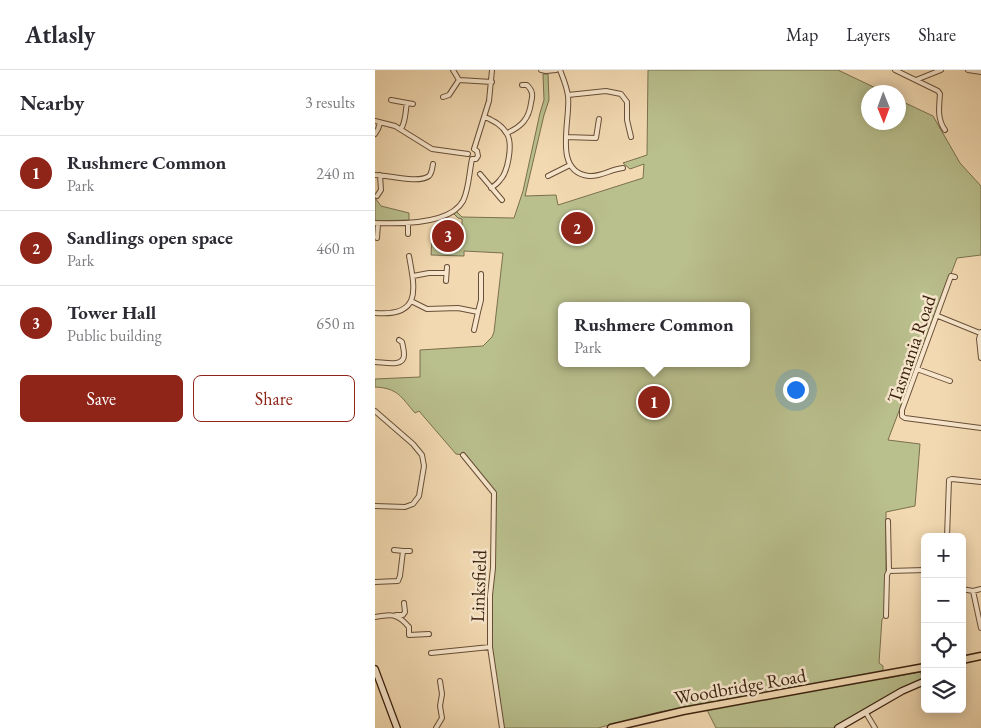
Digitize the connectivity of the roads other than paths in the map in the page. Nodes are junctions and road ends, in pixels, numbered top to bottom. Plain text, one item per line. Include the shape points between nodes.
1 (453, 70) edge
2 (491, 70) edge
3 (541, 70) edge
4 (556, 70) edge
5 (560, 70) edge
6 (895, 70) edge
7 (941, 70) edge
8 (968, 70) edge
9 (981, 72) edge
10 (459, 80) junction
11 (916, 80) junction
12 (491, 82) junction
13 (522, 85) dead end
14 (568, 95) junction
15 (443, 97) dead end
16 (391, 100) dead end
17 (407, 104) junction
18 (413, 104) dead end
19 (485, 117) junction
20 (599, 119) dead end
21 (377, 122) edge
22 (401, 129) junction
23 (945, 130) dead end
24 (507, 133) junction
25 (375, 134) edge
26 (631, 136) dead end
27 (566, 137) junction
28 (474, 149) junction
29 (468, 154) junction
30 (472, 159) junction
31 (433, 164) dead end
32 (570, 165) junction
33 (623, 168) dead end
34 (480, 174) dead end
35 (378, 175) edge
36 (548, 176) dead end
37 (491, 188) junction
38 (377, 196) dead end
39 (502, 200) dead end
40 (376, 223) edge
41 (408, 223) junction
42 (408, 234) dead end
43 (377, 238) dead end
44 (409, 256) dead end
45 (447, 267) dead end
46 (446, 273) junction
47 (481, 274) dead end
48 (413, 276) junction
49 (955, 277) dead end
50 (446, 281) dead end
51 (411, 301) junction
52 (478, 312) junction
53 (375, 313) edge
54 (938, 316) junction
55 (474, 330) dead end
56 (980, 333) edge
57 (403, 341) dead end
58 (981, 358) edge
59 (375, 362) edge
60 (917, 369) junction
61 (950, 381) dead end
62 (375, 411) edge
63 (981, 428) edge
64 (463, 455) dead end
65 (981, 482) edge
66 (375, 506) edge
67 (888, 521) dead end
68 (947, 533) edge
69 (394, 550) dead end
70 (403, 551) junction
71 (410, 551) dead end
72 (921, 570) edge
73 (889, 571) junction
74 (375, 582) edge
75 (966, 589) edge
76 (981, 589) edge
77 (973, 590) junction
78 (404, 603) dead end
79 (396, 615) junction
80 (886, 616) dead end
81 (375, 617) edge
82 (981, 628) edge
83 (429, 634) dead end
84 (490, 647) junction
85 (431, 653) dead end
86 (375, 668) edge
87 (921, 668) edge
88 (440, 681) dead end
89 (921, 683) edge
90 (867, 713) junction
91 (397, 728) edge
92 (436, 728) edge
93 (502, 728) edge
94 (611, 728) edge
95 (838, 728) edge
96 (875, 728) edge

1 - 10 street
2 - 12 street
3 - 4 street
5 - 14 street
6 - 11 street
7 - 11 street
8 - 9 street
10 - 12 street
10 - 15 street via 449,95
11 - 23 street via 940,94 939,118
12 - 19 street
13 - 24 street via 527,85 533,95 530,114 523,124
14 - 26 street via 606,90 621,94 627,102
14 - 27 street
16 - 17 street
17 - 18 street
17 - 22 street
19 - 24 street via 498,123
19 - 28 street
20 - 27 street via 596,138
21 - 22 street
21 - 25 street
22 - 29 street via 433,149
24 - 37 street via 509,154 504,172 501,180
27 - 32 street
28 - 29 street
28 - 30 street via 478,154 476,159
29 - 30 street
30 - 41 street via 462,204 440,218
31 - 35 street via 427,177 414,179
32 - 33 street via 589,176
32 - 36 street
34 - 37 street
35 - 38 street via 381,190
37 - 39 street
40 - 41 street
40 - 43 street
41 - 42 street
44 - 48 street
45 - 46 street
46 - 48 street
46 - 50 street
47 - 52 street
48 - 51 street via 415,288
49 - 54 street, Tasmania Road via 951,276
51 - 52 street via 427,309 457,308
51 - 53 street via 395,313
52 - 55 street
54 - 56 street
54 - 60 street, Tasmania Road
56 - 58 street
57 - 59 street via 401,362
60 - 61 street
60 - 63 street, Tasmania Road via 902,416
62 - 66 street via 413,444 422,455 423,466 419,496 413,504
64 - 84 street, Linksfield via 494,493
65 - 68 street via 949,480
67 - 73 street
69 - 70 street
70 - 71 street
70 - 74 street via 398,581
72 - 73 street
73 - 80 street
75 - 77 street
76 - 77 street
77 - 82 street
78 - 79 street via 403,615
79 - 81 street
79 - 83 street via 409,627 409,635
84 - 85 street
84 - 93 street, Linksfield
86 - 91 street
87 - 94 main road, Woodbridge Road via 676,712
88 - 92 street via 442,718
89 - 90 street
90 - 95 street
90 - 96 street

